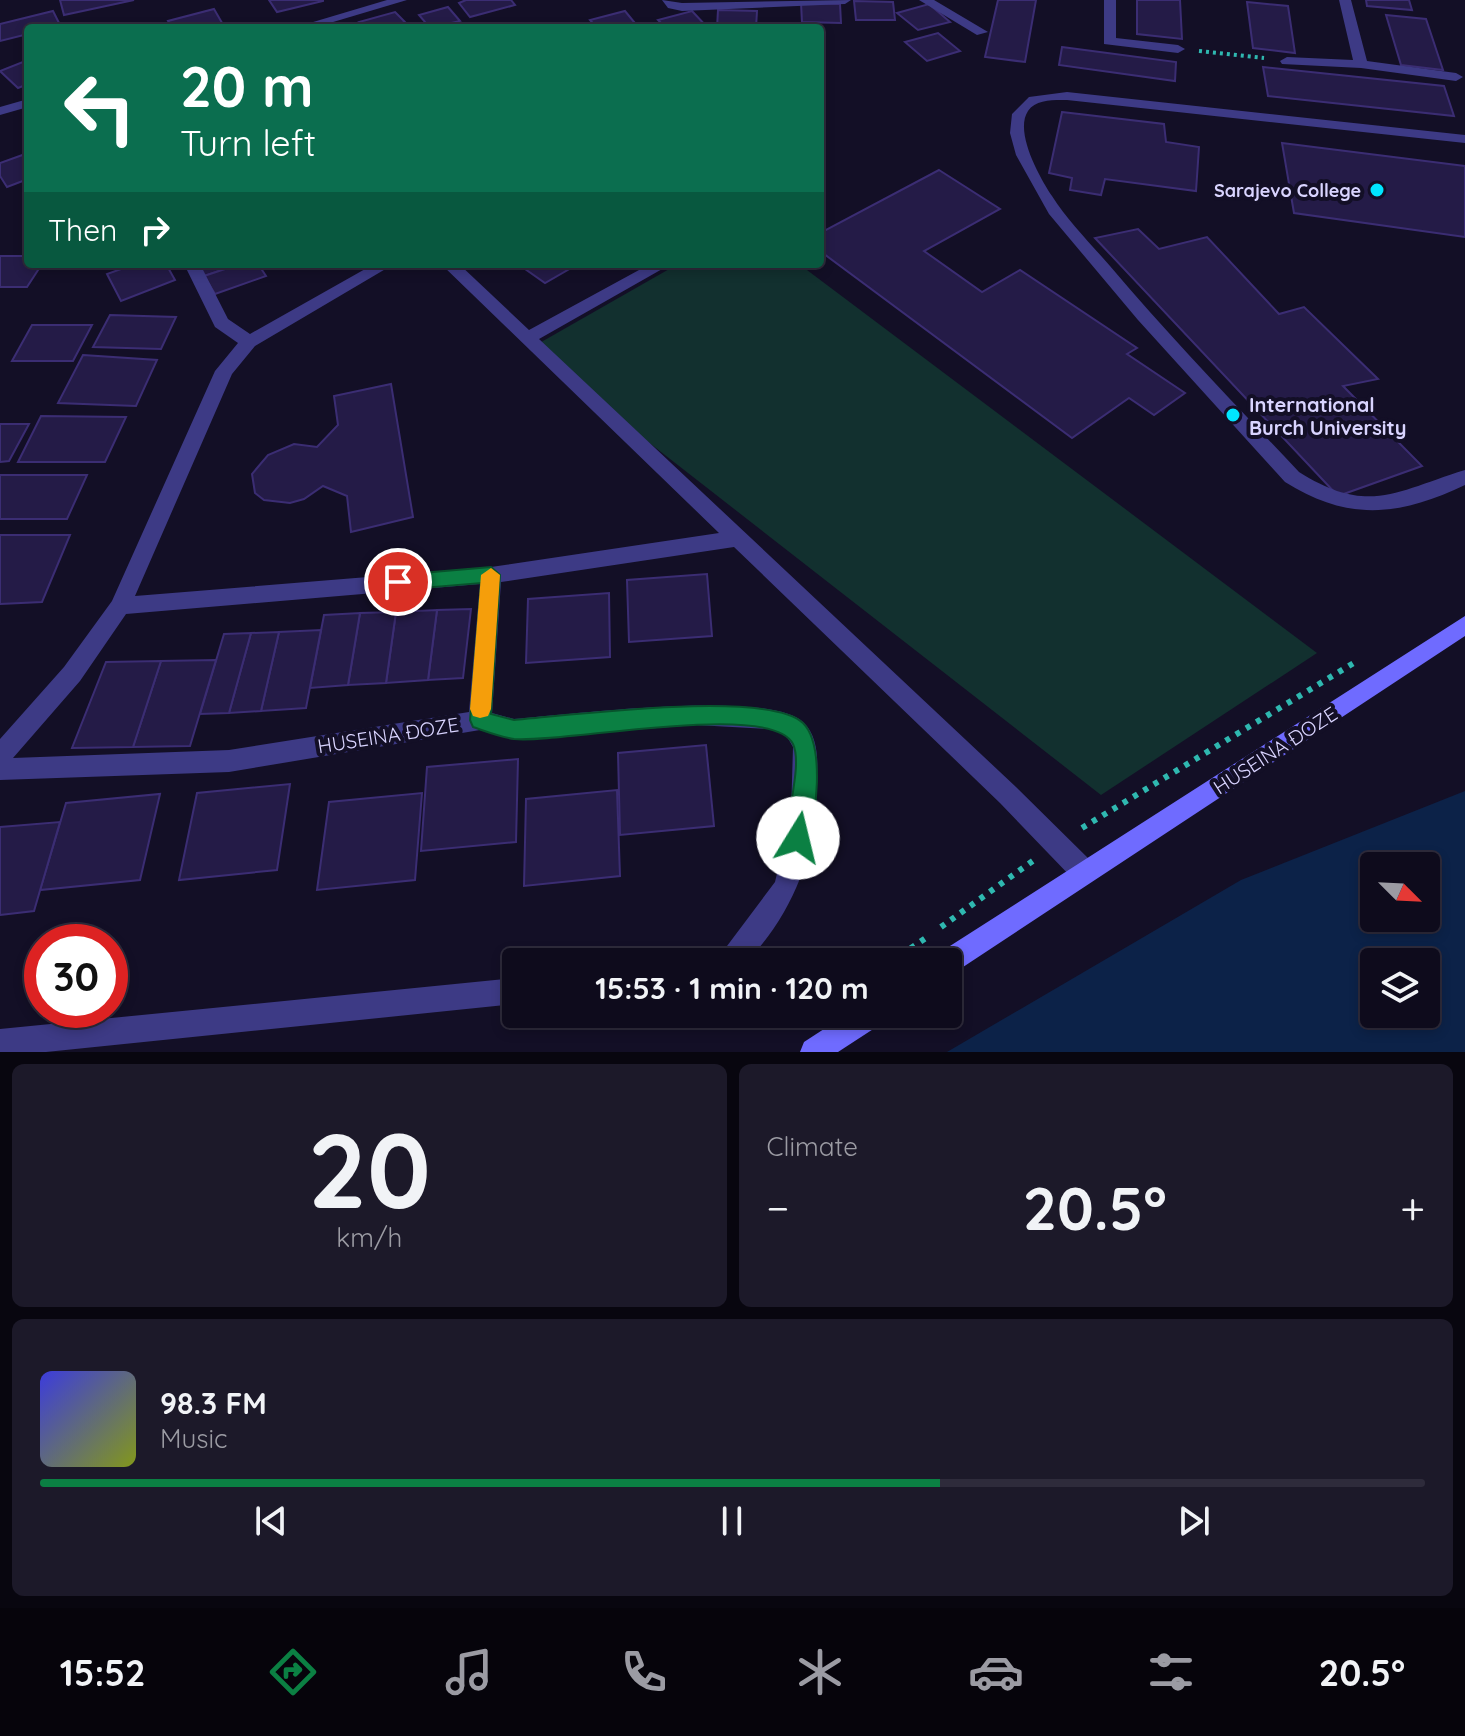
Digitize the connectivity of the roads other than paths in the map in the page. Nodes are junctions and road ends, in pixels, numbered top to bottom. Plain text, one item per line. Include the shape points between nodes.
1 (401, 0) edge
2 (668, 0) edge
3 (845, 0) edge
4 (925, 0) edge
5 (1110, 0) edge
6 (1345, 0) edge
7 (339, 23) edge
8 (982, 32) dead end
9 (1178, 49) road end
10 (1287, 61) road end
11 (1361, 64) junction
12 (1456, 77) dead end
13 (24, 104) edge
14 (0, 111) edge
15 (1465, 139) edge
16 (194, 268) edge
17 (379, 268) edge
18 (453, 268) edge
19 (656, 268) edge
20 (526, 339) junction
21 (249, 342) junction
22 (1465, 477) edge
23 (736, 539) junction
24 (491, 575) junction
25 (120, 606) junction
26 (1465, 625) edge
27 (480, 720) junction
28 (0, 756) edge
29 (0, 769) edge
30 (1083, 871) junction
31 (742, 948) edge
32 (962, 953) edge
33 (502, 992) edge
34 (850, 1028) edge
35 (0, 1043) edge
36 (814, 1052) edge

1 - 7 street
2 - 3 street via 682,7
4 - 8 street
5 - 9 street via 1109,41
6 - 11 street
10 - 11 street
11 - 12 street
13 - 14 street
15 - 22 street via 1067,96 1027,104 1016,125 1025,160 1043,195 1116,284 1292,477 1337,503 1368,505 1432,492
16 - 21 street via 221,323
17 - 21 street
18 - 20 street
19 - 20 street
20 - 23 street
21 - 25 street via 224,371
23 - 24 street
23 - 30 street
24 - 25 street
24 - 27 street, HUSEINA ĐOZE
25 - 28 street via 72,674
26 - 30 street, HUSEINA ĐOZE
27 - 29 street, HUSEINA ĐOZE via 229,761
27 - 31 street via 514,729 696,715 770,719 794,728 805,745 803,814 786,887
30 - 32 street, HUSEINA ĐOZE
33 - 35 street
34 - 36 street

